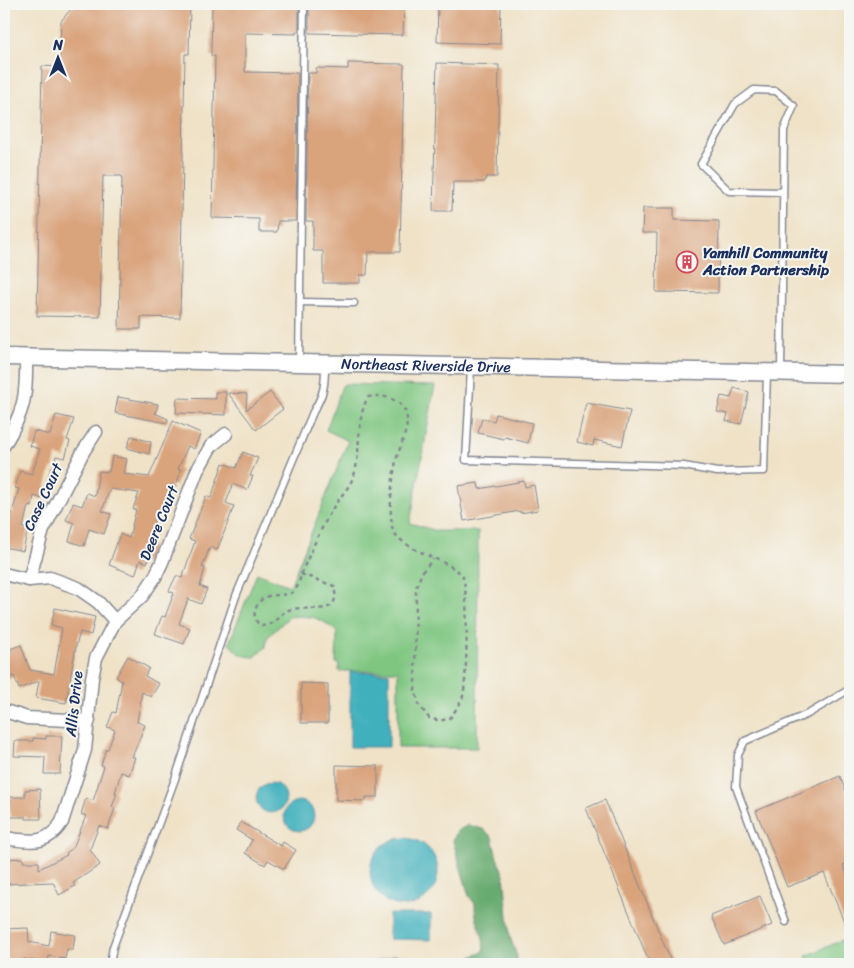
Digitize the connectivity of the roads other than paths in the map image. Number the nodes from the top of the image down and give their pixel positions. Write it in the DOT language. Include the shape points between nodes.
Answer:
graph roads {
  1 [pos="304,4"];
  2 [pos="784,192"];
  3 [pos="300,302"];
  4 [pos="354,303"];
  5 [pos="4,358"];
  6 [pos="26,358"];
  7 [pos="299,364"];
  8 [pos="325,364"];
  9 [pos="471,367"];
  10 [pos="774,373"];
  11 [pos="850,374"];
  12 [pos="96,432"];
  13 [pos="226,434"];
  14 [pos="4,445"];
  15 [pos="4,574"];
  16 [pos="29,580"];
  17 [pos="115,621"];
  18 [pos="850,689"];
  19 [pos="8,712"];
  20 [pos="89,722"];
  21 [pos="4,838"];
  22 [pos="786,922"];
  23 [pos="110,964"];
  1 -- 3 [label="lane"];
  2 -- 2 [label="lane" via="784,130 794,106 776,91 754,90 736,104 701,164 729,191"];
  2 -- 10 [label="lane"];
  3 -- 4 [label="lane"];
  3 -- 7 [label="lane"];
  5 -- 6 [label="street, Northeast Riverside Drive"];
  6 -- 7 [label="street, Northeast Riverside Drive"];
  6 -- 14 [label="street" via="24,404"];
  7 -- 8 [label="street, Northeast Riverside Drive"];
  8 -- 9 [label="street, Northeast Riverside Drive"];
  8 -- 23 [label="lane" via="325,388 236,596 175,779 113,947"];
  9 -- 10 [label="street, Northeast Riverside Drive"];
  9 -- 10 [label="lane" via="466,460 684,466 716,472 764,471"];
  10 -- 11 [label="street, Northeast Riverside Drive"];
  12 -- 16 [label="street, Case Court" via="43,530"];
  13 -- 17 [label="street, Deere Court" via="212,446 197,471 154,577 142,596"];
  15 -- 16 [label="street"];
  16 -- 17 [label="street" via="50,578 78,588 98,602"];
  17 -- 20 [label="street, Allis Drive" via="96,658"];
  18 -- 22 [label="lane" via="808,714 745,741 738,755 736,788"];
  19 -- 20 [label="street" via="27,718"];
  20 -- 21 [label="street, Allis Drive" via="85,750 57,831 34,842"];
}
